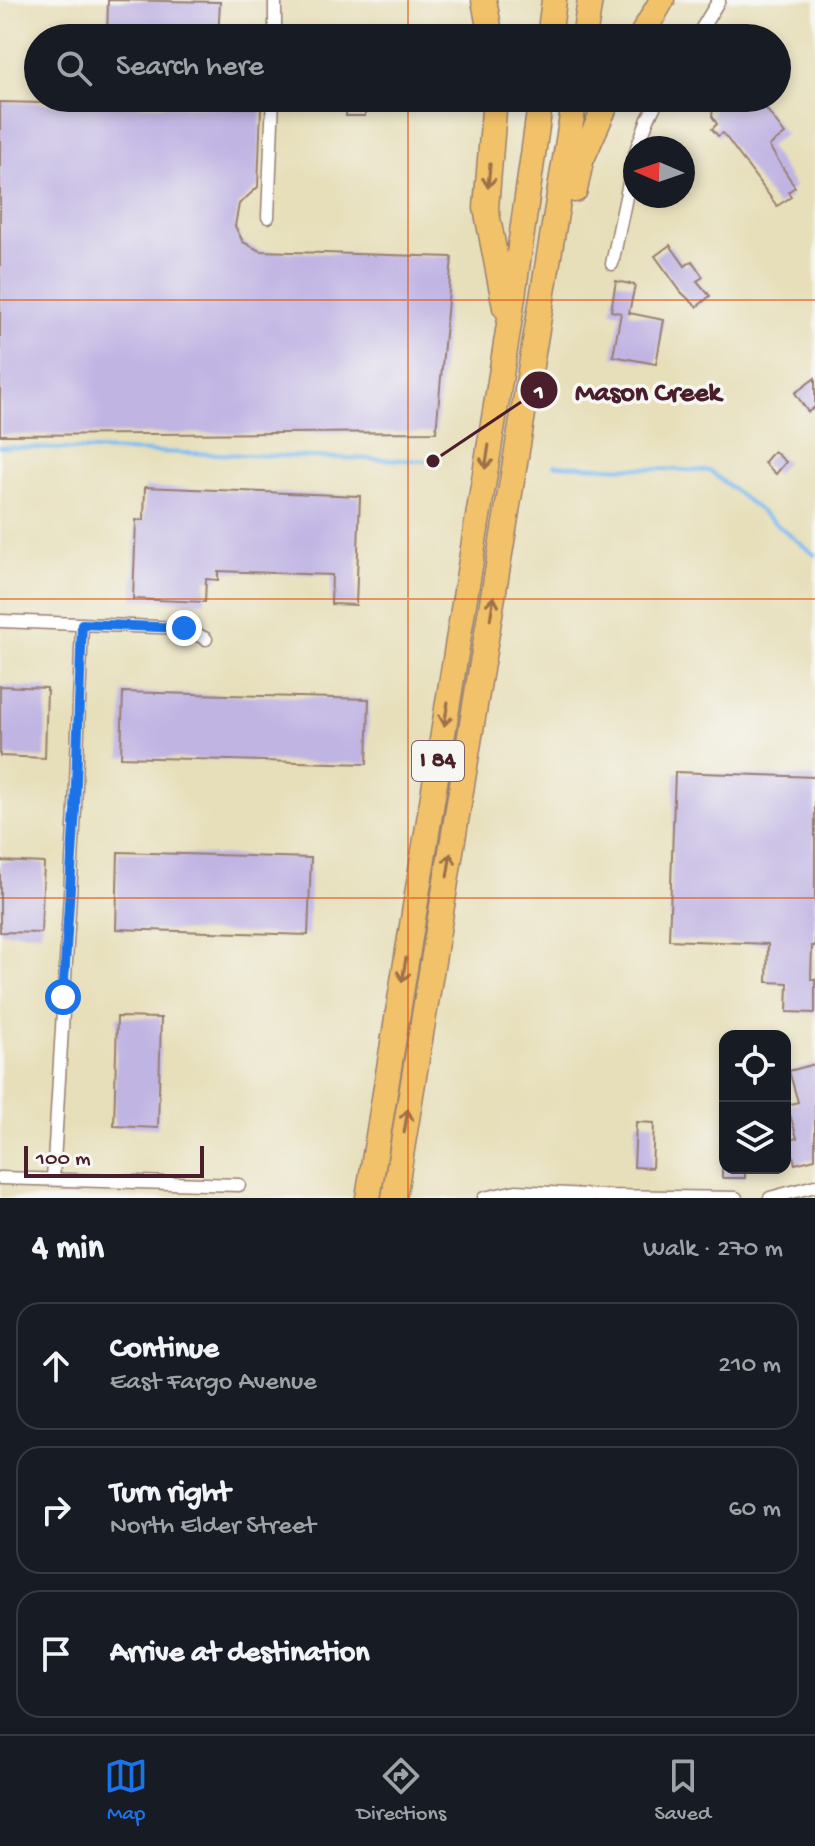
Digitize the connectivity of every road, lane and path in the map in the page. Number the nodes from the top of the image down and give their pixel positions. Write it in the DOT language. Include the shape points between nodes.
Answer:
graph roads {
  1 [pos="275,0"];
  2 [pos="484,0"];
  3 [pos="554,0"];
  4 [pos="590,0"];
  5 [pos="662,0"];
  6 [pos="719,0"];
  7 [pos="275,24"];
  8 [pos="488,24"];
  9 [pos="551,24"];
  10 [pos="586,24"];
  11 [pos="648,24"];
  12 [pos="704,24"];
  13 [pos="272,112"];
  14 [pos="494,112"];
  15 [pos="539,112"];
  16 [pos="573,112"];
  17 [pos="603,112"];
  18 [pos="652,112"];
  19 [pos="642,136"];
  20 [pos="624,208"];
  21 [pos="268,217"];
  22 [pos="612,264"];
  23 [pos="509,325"];
  24 [pos="510,501"];
  25 [pos="0,621"];
  26 [pos="82,624"];
  27 [pos="206,639"];
  28 [pos="0,1178"];
  29 [pos="53,1179"];
  30 [pos="239,1185"];
  31 [pos="815,1186"];
  32 [pos="368,1198"];
  33 [pos="394,1198"];
  34 [pos="485,1198"];
  35 [pos="736,1198"];
  36 [pos="770,1198"];
  1 -- 7 [label="street"];
  2 -- 8 [label="highway"];
  3 -- 9 [label="highway"];
  4 -- 10 [label="highway"];
  5 -- 11 [label="highway"];
  6 -- 12 [label="street"];
  13 -- 21 [label="street"];
  14 -- 23 [label="highway, one-way" via="486,208"];
  15 -- 23 [label="highway, I 84"];
  16 -- 24 [label="highway, I 84"];
  17 -- 24 [label="highway" via="581,161"];
  18 -- 19 [label="street"];
  20 -- 22 [label="street"];
  23 -- 32 [label="highway, I 84, one-way"];
  33 -- 24 [label="highway, I 84, one-way"];
  25 -- 26 [label="street"];
  26 -- 27 [label="street" via="184,628"];
  26 -- 29 [label="street"];
  28 -- 29 [label="street"];
  29 -- 30 [label="street"];
  31 -- 36 [label="street"];
  34 -- 35 [label="street" via="516,1191"];
}
